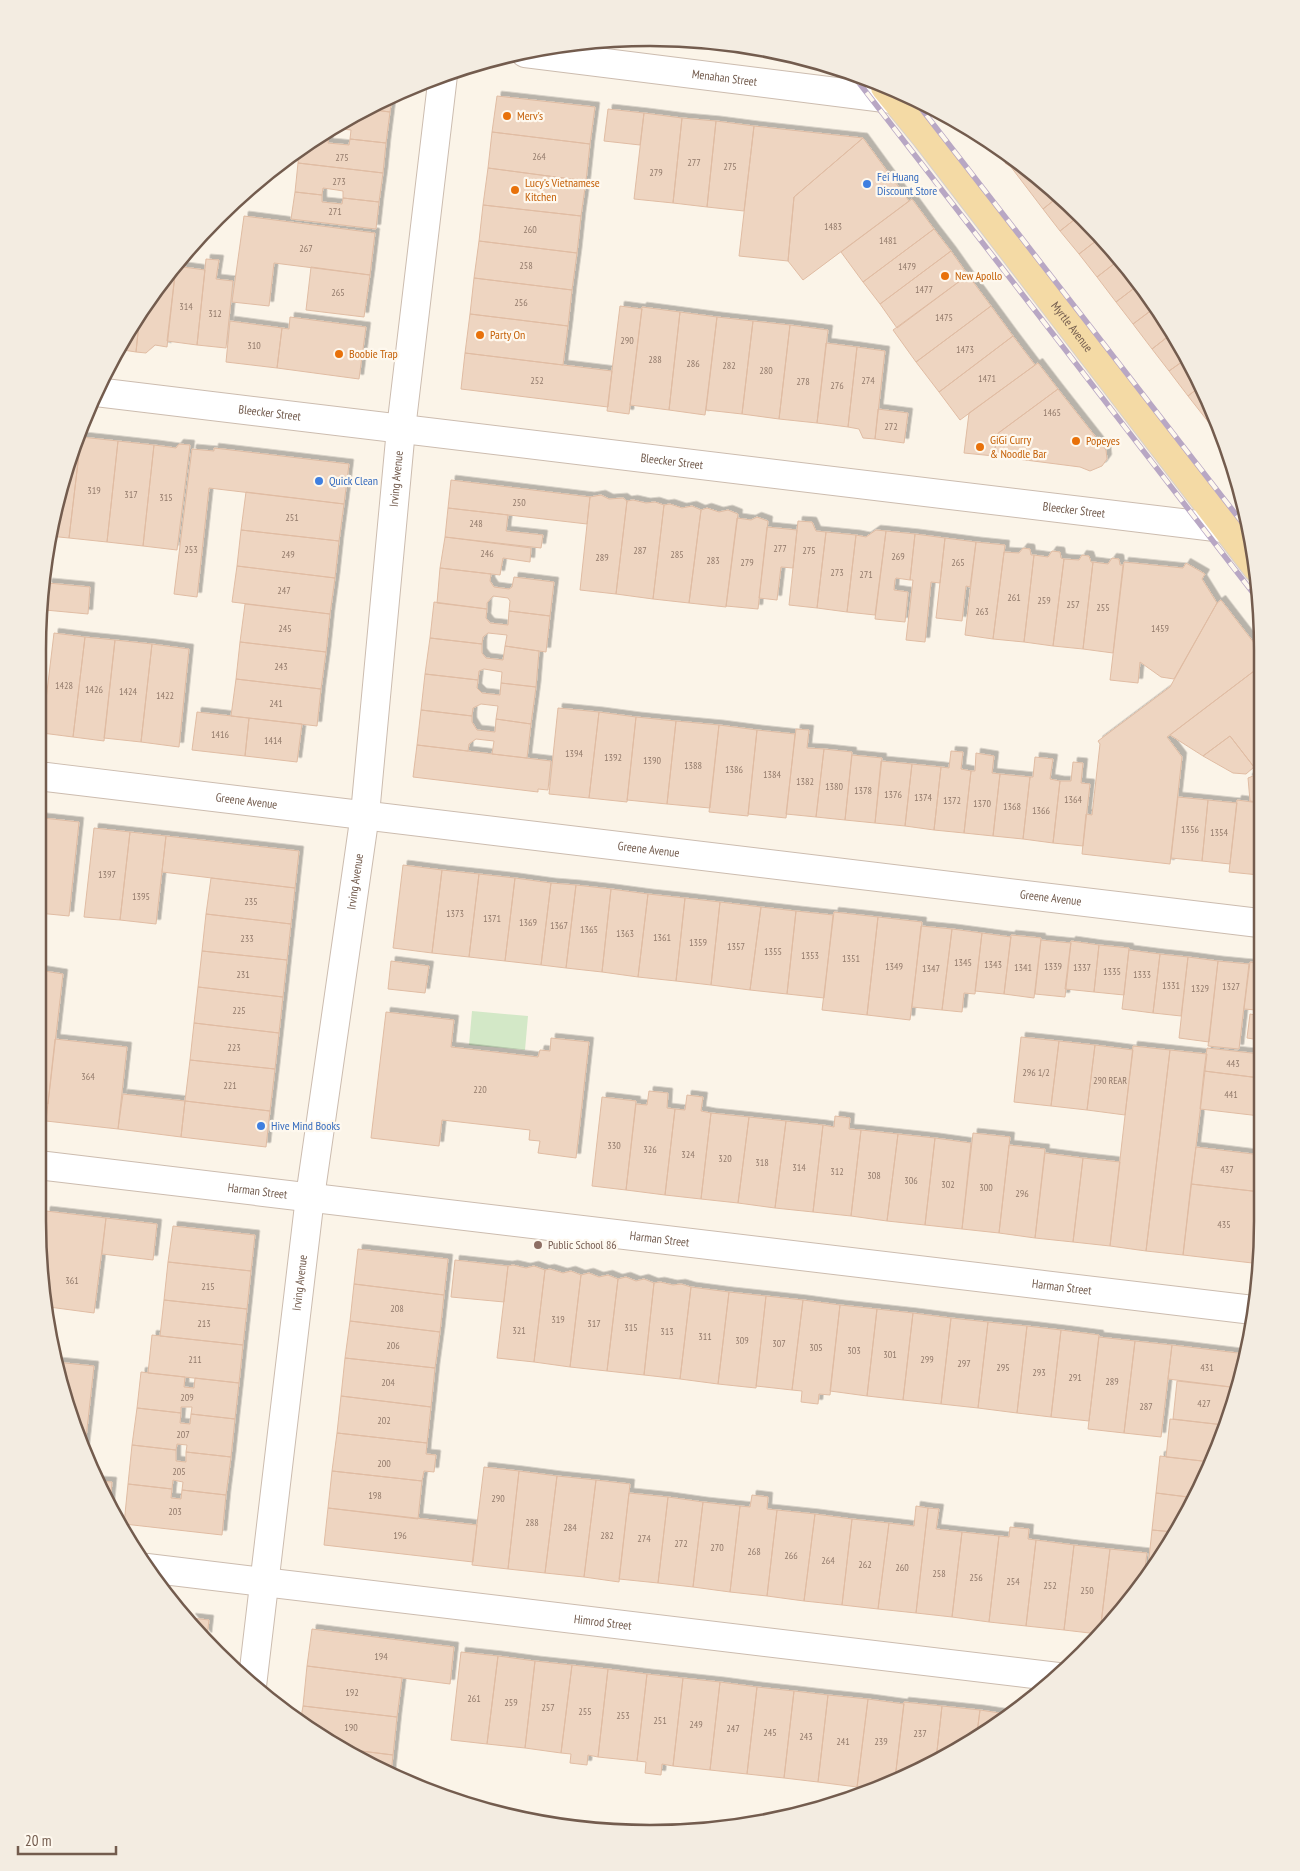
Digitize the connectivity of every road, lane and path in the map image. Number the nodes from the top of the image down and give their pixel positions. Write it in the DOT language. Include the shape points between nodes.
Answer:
graph roads {
  1 [pos="547,55"];
  2 [pos="441,84"];
  3 [pos="881,92"];
  4 [pos="893,97"];
  5 [pos="104,393"];
  6 [pos="401,428"];
  7 [pos="1237,529"];
  8 [pos="1244,542"];
  9 [pos="46,777"];
  10 [pos="365,814"];
  11 [pos="1254,922"];
  12 [pos="46,1166"];
  13 [pos="310,1197"];
  14 [pos="1247,1309"];
  15 [pos="157,1569"];
  16 [pos="264,1583"];
  17 [pos="253,1676"];
  18 [pos="1047,1676"];
  1 -- 3 [label="street, Menahan Street"];
  2 -- 6 [label="street, Irving Avenue"];
  4 -- 7 [label="main road, Myrtle Avenue"];
  5 -- 6 [label="street, Bleecker Street"];
  6 -- 7 [label="street, Bleecker Street"];
  6 -- 10 [label="street, Irving Avenue"];
  7 -- 8 [label="main road, Myrtle Avenue"];
  9 -- 10 [label="street, Greene Avenue"];
  10 -- 11 [label="street, Greene Avenue"];
  10 -- 13 [label="street, Irving Avenue"];
  12 -- 13 [label="street, Harman Street"];
  13 -- 14 [label="street, Harman Street"];
  13 -- 16 [label="street, Irving Avenue"];
  15 -- 16 [label="street, Himrod Street"];
  16 -- 17 [label="street, Irving Avenue"];
  16 -- 18 [label="street, Himrod Street"];
}
